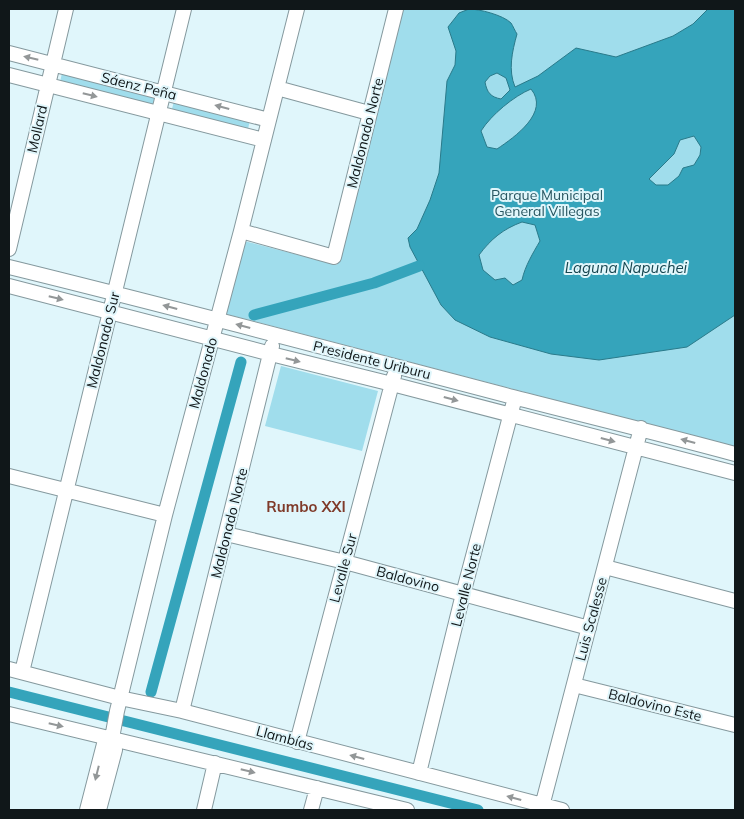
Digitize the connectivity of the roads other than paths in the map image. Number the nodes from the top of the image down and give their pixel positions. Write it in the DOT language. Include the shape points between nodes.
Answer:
graph roads {
  1 [pos="66,9"];
  2 [pos="184,9"];
  3 [pos="297,9"];
  4 [pos="396,9"];
  5 [pos="9,53"];
  6 [pos="53,64"];
  7 [pos="9,75"];
  8 [pos="48,85"];
  9 [pos="277,88"];
  10 [pos="163,92"];
  11 [pos="158,112"];
  12 [pos="369,113"];
  13 [pos="270,120"];
  14 [pos="264,140"];
  15 [pos="241,231"];
  16 [pos="9,249"];
  17 [pos="9,267"];
  18 [pos="9,286"];
  19 [pos="114,293"];
  20 [pos="110,311"];
  21 [pos="217,320"];
  22 [pos="275,335"];
  23 [pos="212,338"];
  24 [pos="271,354"];
  25 [pos="397,366"];
  26 [pos="392,384"];
  27 [pos="514,397"];
  28 [pos="511,414"];
  29 [pos="641,428"];
  30 [pos="636,448"];
  31 [pos="735,454"];
  32 [pos="735,473"];
  33 [pos="9,476"];
  34 [pos="67,490"];
  35 [pos="165,515"];
  36 [pos="226,534"];
  37 [pos="345,562"];
  38 [pos="605,567"];
  39 [pos="463,594"];
  40 [pos="735,601"];
  41 [pos="589,628"];
  42 [pos="16,670"];
  43 [pos="574,685"];
  44 [pos="119,704"];
  45 [pos="182,711"];
  46 [pos="9,714"];
  47 [pos="735,725"];
  48 [pos="113,733"];
  49 [pos="298,742"];
  50 [pos="215,763"];
  51 [pos="419,773"];
  52 [pos="317,788"];
  53 [pos="542,808"];
  54 [pos="87,810"];
  55 [pos="99,810"];
  56 [pos="204,810"];
  57 [pos="311,810"];
  58 [pos="407,810"];
  59 [pos="562,810"];
  1 -- 6 [label="street, Mollard"];
  2 -- 10 [label="street, Maldonado Sur"];
  3 -- 9 [label="street, Maldonado"];
  4 -- 12 [label="street, Maldonado Norte"];
  6 -- 5 [label="street, Sáenz Peña, one-way"];
  6 -- 8 [label="street, Mollard"];
  6 -- 10 [label="street, Sáenz Peña"];
  7 -- 8 [label="street, Sáenz Peña"];
  8 -- 11 [label="street, Sáenz Peña, one-way"];
  8 -- 16 [label="street, Mollard"];
  9 -- 12 [label="street"];
  9 -- 13 [label="street, Maldonado"];
  10 -- 11 [label="street, Maldonado Sur"];
  13 -- 10 [label="street, Sáenz Peña, one-way"];
  11 -- 14 [label="street, Sáenz Peña"];
  11 -- 19 [label="street, Maldonado Sur"];
  12 -- 15 [label="street, Maldonado Norte" via="334,256"];
  13 -- 14 [label="street, Maldonado"];
  14 -- 15 [label="street, Maldonado"];
  15 -- 21 [label="street, Maldonado"];
  17 -- 19 [label="street, Presidente Uriburu"];
  18 -- 20 [label="street, Presidente Uriburu, one-way"];
  19 -- 20 [label="street, Maldonado Sur"];
  21 -- 19 [label="street, Presidente Uriburu, one-way"];
  20 -- 23 [label="street, Presidente Uriburu"];
  20 -- 34 [label="street, Maldonado Sur"];
  22 -- 21 [label="street, Presidente Uriburu, one-way"];
  21 -- 23 [label="street, Maldonado"];
  22 -- 24 [label="street, Maldonado Norte"];
  22 -- 25 [label="street, Presidente Uriburu"];
  23 -- 24 [label="street, Presidente Uriburu"];
  23 -- 35 [label="street, Maldonado"];
  24 -- 26 [label="street, Presidente Uriburu, one-way"];
  24 -- 36 [label="street, Maldonado Norte"];
  25 -- 26 [label="street, Levalle Sur"];
  25 -- 27 [label="street, Presidente Uriburu"];
  26 -- 28 [label="street, Presidente Uriburu, one-way"];
  26 -- 37 [label="street, Levalle Sur"];
  27 -- 28 [label="street, Levalle Norte"];
  27 -- 29 [label="street, Presidente Uriburu"];
  28 -- 30 [label="street, Presidente Uriburu, one-way"];
  28 -- 39 [label="street, Levalle Norte"];
  29 -- 30 [label="street, Luis Scalesse"];
  31 -- 29 [label="street, Presidente Uriburu, one-way"];
  30 -- 32 [label="street, Presidente Uriburu"];
  30 -- 38 [label="street, Luis Scalesse"];
  33 -- 34 [label="street"];
  34 -- 35 [label="street"];
  34 -- 42 [label="street, Maldonado Sur"];
  35 -- 44 [label="street, Maldonado"];
  36 -- 37 [label="street, Baldovino"];
  36 -- 45 [label="street, Maldonado Norte"];
  37 -- 39 [label="street, Baldovino"];
  37 -- 49 [label="street, Levalle Sur"];
  38 -- 40 [label="street"];
  38 -- 41 [label="street, Luis Scalesse"];
  39 -- 41 [label="street, Baldovino"];
  39 -- 51 [label="street, Levalle Norte"];
  41 -- 43 [label="street, Luis Scalesse"];
  42 -- 44 [label="street, Llambías"];
  43 -- 47 [label="street, Baldovino Este"];
  43 -- 53 [label="street, Luis Scalesse"];
  44 -- 45 [label="street, Llambías"];
  44 -- 48 [label="street, Maldonado"];
  45 -- 49 [label="street, Llambías"];
  46 -- 48 [label="street, one-way"];
  48 -- 50 [label="street"];
  48 -- 54 [label="street, Maldonado, one-way" via="104,744"];
  48 -- 55 [label="street, Maldonado" via="115,750"];
  51 -- 49 [label="street, Llambías, one-way"];
  50 -- 52 [label="street, one-way"];
  50 -- 56 [label="street"];
  53 -- 51 [label="street, Llambías, one-way"];
  52 -- 57 [label="street"];
  52 -- 58 [label="street"];
  53 -- 59 [label="street, Llambías"];
}
